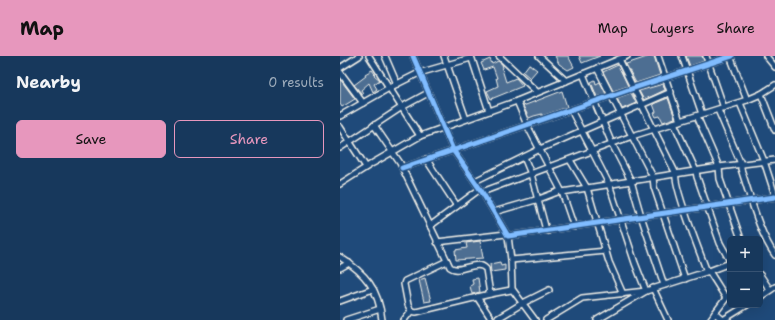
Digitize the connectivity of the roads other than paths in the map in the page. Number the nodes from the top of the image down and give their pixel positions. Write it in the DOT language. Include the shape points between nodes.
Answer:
graph roads {
  1 [pos="359,56"];
  2 [pos="370,56"];
  3 [pos="385,56"];
  4 [pos="413,56"];
  5 [pos="444,56"];
  6 [pos="499,56"];
  7 [pos="549,56"];
  8 [pos="609,56"];
  9 [pos="627,56"];
  10 [pos="658,56"];
  11 [pos="682,56"];
  12 [pos="706,56"];
  13 [pos="731,56"];
  14 [pos="766,56"];
  15 [pos="471,57"];
  16 [pos="541,57"];
  17 [pos="619,59"];
  18 [pos="612,62"];
  19 [pos="709,64"];
  20 [pos="447,65"];
  21 [pos="340,68"];
  22 [pos="597,68"];
  23 [pos="775,68"];
  24 [pos="340,72"];
  25 [pos="687,72"];
  26 [pos="419,73"];
  27 [pos="583,74"];
  28 [pos="666,77"];
  29 [pos="566,81"];
  30 [pos="397,84"];
  31 [pos="775,85"];
  32 [pos="389,88"];
  33 [pos="634,88"];
  34 [pos="538,92"];
  35 [pos="670,92"];
  36 [pos="428,93"];
  37 [pos="761,94"];
  38 [pos="611,96"];
  39 [pos="747,100"];
  40 [pos="517,101"];
  41 [pos="594,101"];
  42 [pos="363,103"];
  43 [pos="740,103"];
  44 [pos="642,105"];
  45 [pos="402,107"];
  46 [pos="721,109"];
  47 [pos="571,110"];
  48 [pos="489,111"];
  49 [pos="621,114"];
  50 [pos="700,115"];
  51 [pos="340,116"];
  52 [pos="466,119"];
  53 [pos="680,121"];
  54 [pos="603,122"];
  55 [pos="674,123"];
  56 [pos="374,125"];
  57 [pos="527,125"];
  58 [pos="340,127"];
  59 [pos="443,128"];
  60 [pos="654,130"];
  61 [pos="775,130"];
  62 [pos="581,132"];
  63 [pos="420,136"];
  64 [pos="632,136"];
  65 [pos="349,142"];
  66 [pos="612,144"];
  67 [pos="340,148"];
  68 [pos="540,149"];
  69 [pos="453,150"];
  70 [pos="393,152"];
  71 [pos="592,152"];
  72 [pos="524,158"];
  73 [pos="426,159"];
  74 [pos="570,160"];
  75 [pos="775,160"];
  76 [pos="764,161"];
  77 [pos="741,164"];
  78 [pos="366,167"];
  79 [pos="719,167"];
  80 [pos="402,168"];
  81 [pos="549,168"];
  82 [pos="696,170"];
  83 [pos="531,174"];
  84 [pos="676,174"];
  85 [pos="653,177"];
  86 [pos="341,181"];
  87 [pos="474,181"];
  88 [pos="631,181"];
  89 [pos="609,184"];
  90 [pos="587,188"];
  91 [pos="481,191"];
  92 [pos="562,192"];
  93 [pos="775,196"];
  94 [pos="539,200"];
  95 [pos="752,200"];
  96 [pos="730,204"];
  97 [pos="457,206"];
  98 [pos="707,207"];
  99 [pos="685,210"];
  100 [pos="494,212"];
  101 [pos="663,213"];
  102 [pos="641,216"];
  103 [pos="620,219"];
  104 [pos="598,222"];
  105 [pos="430,226"];
  106 [pos="574,227"];
  107 [pos="548,231"];
  108 [pos="507,235"];
  109 [pos="740,236"];
  110 [pos="438,242"];
  111 [pos="606,251"];
  112 [pos="775,255"];
  113 [pos="727,256"];
  114 [pos="340,257"];
  115 [pos="511,260"];
  116 [pos="447,261"];
  117 [pos="349,263"];
  118 [pos="727,263"];
  119 [pos="340,268"];
  120 [pos="709,272"];
  121 [pos="685,278"];
  122 [pos="763,280"];
  123 [pos="664,285"];
  124 [pos="775,287"];
  125 [pos="653,288"];
  126 [pos="373,289"];
  127 [pos="512,289"];
  128 [pos="549,290"];
  129 [pos="770,290"];
  130 [pos="646,291"];
  131 [pos="490,294"];
  132 [pos="623,294"];
  133 [pos="727,295"];
  134 [pos="763,295"];
  135 [pos="477,297"];
  136 [pos="727,297"];
  137 [pos="340,301"];
  138 [pos="522,303"];
  139 [pos="742,308"];
  140 [pos="380,309"];
  141 [pos="411,311"];
  142 [pos="715,313"];
  143 [pos="346,320"];
  144 [pos="382,320"];
  145 [pos="404,320"];
  146 [pos="492,320"];
  147 [pos="495,320"];
  148 [pos="535,320"];
  149 [pos="546,320"];
  150 [pos="597,320"];
  151 [pos="667,320"];
  152 [pos="710,320"];
  1 -- 21 [label="street"];
  2 -- 32 [label="street"];
  3 -- 30 [label="street"];
  4 -- 26 [label="street"];
  5 -- 20 [label="street"];
  6 -- 34 [label="street"];
  7 -- 16 [label="street"];
  8 -- 18 [label="street"];
  9 -- 17 [label="street"];
  10 -- 28 [label="street"];
  11 -- 25 [label="street"];
  12 -- 19 [label="street"];
  13 -- 19 [label="street"];
  13 -- 39 [label="street"];
  14 -- 23 [label="street"];
  15 -- 20 [label="street"];
  15 -- 48 [label="street"];
  16 -- 29 [label="street"];
  17 -- 18 [label="street"];
  17 -- 33 [label="street"];
  18 -- 22 [label="street"];
  19 -- 25 [label="street"];
  19 -- 46 [label="street"];
  20 -- 26 [label="street"];
  20 -- 52 [label="street"];
  22 -- 27 [label="street"];
  22 -- 38 [label="street"];
  24 -- 42 [label="street"];
  25 -- 28 [label="street"];
  25 -- 50 [label="street"];
  26 -- 30 [label="street"];
  26 -- 36 [label="street"];
  27 -- 29 [label="street"];
  27 -- 41 [label="street"];
  28 -- 33 [label="street"];
  28 -- 35 [label="street"];
  29 -- 34 [label="street"];
  30 -- 32 [label="street"];
  31 -- 37 [label="street"];
  32 -- 42 [label="street"];
  32 -- 45 [label="street"];
  33 -- 38 [label="street"];
  33 -- 44 [label="street"];
  34 -- 40 [label="street"];
  35 -- 44 [label="street"];
  35 -- 53 [label="street"];
  36 -- 45 [label="street"];
  36 -- 59 [label="street"];
  37 -- 39 [label="street"];
  37 -- 61 [label="street"];
  38 -- 41 [label="street"];
  38 -- 49 [label="street"];
  39 -- 43 [label="street"];
  40 -- 48 [label="street"];
  40 -- 57 [label="street"];
  41 -- 47 [label="street"];
  41 -- 54 [label="street"];
  42 -- 51 [label="street"];
  43 -- 46 [label="street"];
  43 -- 76 [label="street"];
  44 -- 49 [label="street"];
  44 -- 60 [label="street"];
  45 -- 56 [label="street"];
  45 -- 63 [label="street"];
  46 -- 50 [label="street"];
  46 -- 77 [label="street"];
  47 -- 57 [label="street"];
  47 -- 62 [label="street"];
  48 -- 52 [label="street"];
  49 -- 54 [label="street"];
  49 -- 64 [label="street"];
  50 -- 53 [label="street"];
  50 -- 79 [label="street"];
  52 -- 59 [label="street"];
  53 -- 55 [label="street"];
  54 -- 62 [label="street"];
  54 -- 66 [label="street"];
  55 -- 60 [label="street"];
  55 -- 82 [label="street"];
  56 -- 65 [label="street"];
  56 -- 70 [label="street"];
  57 -- 68 [label="street"];
  57 -- 69 [label="street"];
  58 -- 65 [label="street"];
  59 -- 63 [label="street"];
  59 -- 69 [label="street"];
  60 -- 64 [label="street"];
  60 -- 84 [label="street"];
  62 -- 68 [label="street"];
  62 -- 71 [label="street"];
  63 -- 70 [label="street"];
  64 -- 66 [label="street"];
  64 -- 85 [label="street"];
  65 -- 67 [label="street"];
  65 -- 78 [label="street"];
  66 -- 71 [label="street"];
  66 -- 88 [label="street"];
  68 -- 72 [label="street"];
  68 -- 81 [label="street"];
  69 -- 73 [label="street"];
  69 -- 87 [label="street"];
  70 -- 78 [label="street"];
  70 -- 80 [label="street"];
  71 -- 74 [label="street"];
  71 -- 89 [label="street"];
  72 -- 83 [label="street"];
  72 -- 87 [label="street"];
  73 -- 80 [label="street"];
  73 -- 97 [label="street"];
  74 -- 81 [label="street"];
  74 -- 90 [label="street"];
  75 -- 76 [label="street"];
  76 -- 77 [label="street"];
  76 -- 93 [label="street"];
  77 -- 79 [label="street"];
  77 -- 95 [label="street"];
  78 -- 86 [label="street"];
  79 -- 82 [label="street"];
  79 -- 96 [label="street" via="720,178"];
  80 -- 105 [label="street"];
  81 -- 83 [label="street"];
  81 -- 92 [label="street"];
  82 -- 84 [label="street"];
  82 -- 98 [label="street"];
  83 -- 91 [label="street"];
  83 -- 94 [label="street"];
  84 -- 85 [label="street"];
  84 -- 99 [label="street" via="675,180"];
  85 -- 88 [label="street"];
  85 -- 101 [label="street"];
  87 -- 91 [label="street"];
  88 -- 89 [label="street"];
  88 -- 102 [label="street"];
  89 -- 90 [label="street"];
  89 -- 103 [label="street"];
  90 -- 92 [label="street"];
  90 -- 104 [label="street"];
  91 -- 97 [label="street"];
  91 -- 100 [label="street"];
  92 -- 94 [label="street"];
  92 -- 106 [label="street"];
  93 -- 95 [label="street"];
  94 -- 100 [label="street"];
  94 -- 107 [label="street"];
  95 -- 96 [label="street"];
  95 -- 112 [label="street" via="764,234"];
  96 -- 98 [label="street"];
  96 -- 109 [label="street"];
  97 -- 105 [label="street"];
  98 -- 99 [label="street"];
  98 -- 113 [label="street"];
  99 -- 101 [label="street"];
  99 -- 120 [label="street" via="698,251"];
  100 -- 108 [label="street"];
  101 -- 102 [label="street"];
  101 -- 121 [label="street"];
  102 -- 103 [label="street"];
  102 -- 123 [label="street"];
  103 -- 104 [label="street"];
  103 -- 130 [label="street"];
  104 -- 106 [label="street"];
  104 -- 111 [label="street"];
  105 -- 110 [label="street"];
  106 -- 107 [label="street"];
  107 -- 108 [label="street"];
  108 -- 110 [label="street"];
  108 -- 115 [label="street"];
  110 -- 116 [label="street"];
  111 -- 115 [label="street"];
  111 -- 132 [label="street"];
  114 -- 117 [label="street"];
  115 -- 127 [label="street"];
  116 -- 131 [label="street" via="452,269 478,265 484,267"];
  116 -- 141 [label="street" via="405,282"];
  117 -- 119 [label="street"];
  117 -- 126 [label="street" via="364,275"];
  118 -- 120 [label="street"];
  120 -- 121 [label="street"];
  120 -- 133 [label="street"];
  121 -- 123 [label="street"];
  122 -- 129 [label="street"];
  123 -- 125 [label="street"];
  124 -- 129 [label="street"];
  125 -- 130 [label="street"];
  125 -- 151 [label="street"];
  126 -- 137 [label="street"];
  126 -- 140 [label="street"];
  127 -- 131 [label="street"];
  127 -- 138 [label="street"];
  128 -- 138 [label="street"];
  129 -- 134 [label="street"];
  130 -- 132 [label="street"];
  130 -- 150 [label="street"];
  131 -- 135 [label="street"];
  132 -- 149 [label="street" via="582,298"];
  135 -- 141 [label="street" via="423,311"];
  135 -- 146 [label="street"];
  136 -- 142 [label="street"];
  138 -- 147 [label="street"];
  138 -- 148 [label="street"];
  139 -- 142 [label="street" via="724,320"];
  140 -- 143 [label="street"];
  140 -- 144 [label="street"];
  141 -- 145 [label="street"];
  142 -- 152 [label="street"];
}
